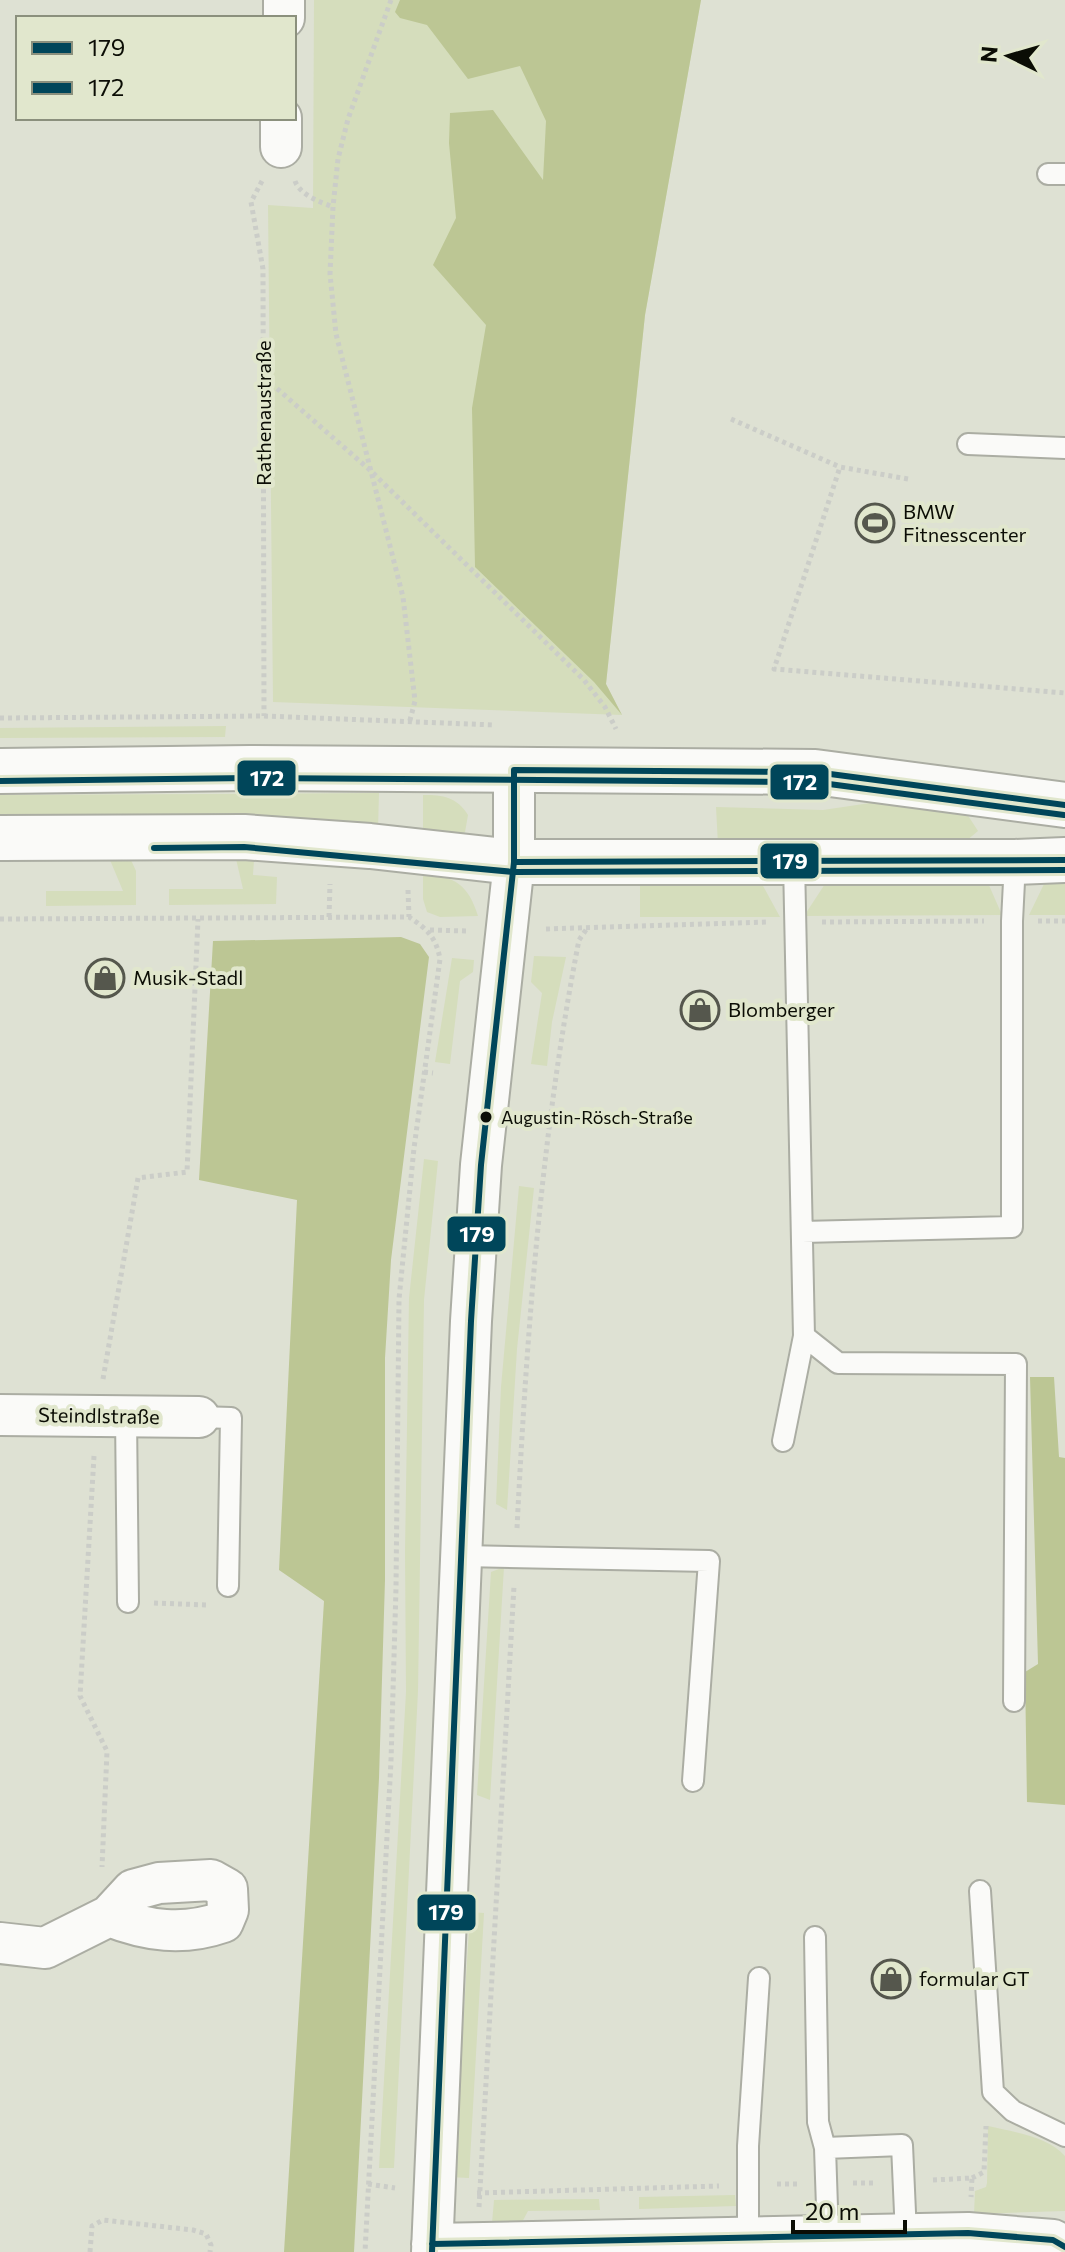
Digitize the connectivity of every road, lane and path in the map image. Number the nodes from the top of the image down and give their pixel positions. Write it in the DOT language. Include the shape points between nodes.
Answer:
graph roads {
  1 [pos="391,0"];
  2 [pos="281,132"];
  3 [pos="264,377"];
  4 [pos="731,419"];
  5 [pos="968,444"];
  6 [pos="1065,448"];
  7 [pos="840,467"];
  8 [pos="371,471"];
  9 [pos="908,479"];
  10 [pos="1065,693"];
  11 [pos="264,716"];
  12 [pos="0,718"];
  13 [pos="616,729"];
  14 [pos="514,770"];
  15 [pos="0,771"];
  16 [pos="1065,805"];
  17 [pos="0,838"];
  18 [pos="1065,860"];
  19 [pos="514,862"];
  20 [pos="794,862"];
  21 [pos="1015,862"];
  22 [pos="330,875"];
  23 [pos="329,917"];
  24 [pos="0,919"];
  25 [pos="198,919"];
  26 [pos="1012,921"];
  27 [pos="1065,921"];
  28 [pos="796,922"];
  29 [pos="429,930"];
  30 [pos="507,930"];
  31 [pos="424,1072"];
  32 [pos="546,1072"];
  33 [pos="433,1073"];
  34 [pos="556,1073"];
  35 [pos="414,1148"];
  36 [pos="425,1150"];
  37 [pos="534,1182"];
  38 [pos="543,1184"];
  39 [pos="802,1232"];
  40 [pos="804,1336"];
  41 [pos="0,1415"];
  42 [pos="112,1415"];
  43 [pos="199,1417"];
  44 [pos="783,1441"];
  45 [pos="463,1556"];
  46 [pos="228,1586"];
  47 [pos="85,1597"];
  48 [pos="128,1602"];
  49 [pos="215,1606"];
  50 [pos="1014,1701"];
  51 [pos="693,1781"];
  52 [pos="980,1891"];
  53 [pos="109,1916"];
  54 [pos="815,1937"];
  55 [pos="0,1943"];
  56 [pos="759,1978"];
  57 [pos="993,2092"];
  58 [pos="1065,2136"];
  59 [pos="825,2148"];
  60 [pos="972,2178"];
  61 [pos="906,2235"];
  62 [pos="828,2237"];
  63 [pos="748,2239"];
  64 [pos="1065,2247"];
  65 [pos="432,2248"];
  66 [pos="90,2252"];
  67 [pos="210,2252"];
  68 [pos="365,2252"];
  1 -- 8 [label="path" via="338,159 330,274 336,334"];
  2 -- 3 [label="path, Rathenaustraße" via="251,202 263,269"];
  3 -- 8 [label="path"];
  3 -- 11 [label="path, Rathenaustraße"];
  4 -- 7 [label="path"];
  5 -- 6 [label="lane"];
  7 -- 9 [label="path"];
  7 -- 10 [label="path" via="774,669"];
  8 -- 11 [label="path" via="403,597 415,701 409,721"];
  8 -- 13 [label="path" via="584,680"];
  11 -- 12 [label="path"];
  14 -- 15 [label="main road"];
  14 -- 16 [label="main road" via="815,772"];
  14 -- 19 [label="street"];
  17 -- 19 [label="main road" via="244,837"];
  18 -- 21 [label="main road"];
  19 -- 20 [label="main road"];
  19 -- 30 [label="street"];
  20 -- 21 [label="main road"];
  20 -- 28 [label="lane"];
  21 -- 26 [label="lane"];
  22 -- 23 [label="path"];
  23 -- 25 [label="path"];
  23 -- 29 [label="path" via="409,917"];
  24 -- 25 [label="path"];
  25 -- 42 [label="path" via="187,1172 138,1178"];
  26 -- 27 [label="path"];
  26 -- 28 [label="path"];
  26 -- 39 [label="lane" via="1012,1227"];
  28 -- 30 [label="path"];
  28 -- 39 [label="lane"];
  29 -- 30 [label="path"];
  29 -- 31 [label="path" via="440,959"];
  30 -- 45 [label="street" via="481,1165"];
  31 -- 33 [label="path"];
  31 -- 35 [label="path"];
  32 -- 34 [label="path"];
  35 -- 36 [label="path"];
  35 -- 68 [label="path" via="399,1299 391,1761"];
  37 -- 38 [label="path"];
  39 -- 40 [label="lane"];
  40 -- 44 [label="lane"];
  40 -- 50 [label="lane" via="838,1363 1016,1364"];
  41 -- 42 [label="street, Steindlstraße"];
  42 -- 43 [label="street, Steindlstraße"];
  42 -- 47 [label="path"];
  42 -- 48 [label="lane"];
  43 -- 46 [label="lane" via="231,1418"];
  45 -- 51 [label="lane" via="709,1561"];
  45 -- 65 [label="street"];
  47 -- 48 [label="path"];
  47 -- 53 [label="path" via="80,1696 107,1751 100,1894 109,1900"];
  48 -- 49 [label="path"];
  52 -- 57 [label="lane"];
  53 -- 55 [label="street" via="45,1948"];
  54 -- 59 [label="lane" via="818,2122"];
  56 -- 63 [label="lane"];
  57 -- 58 [label="lane" via="1013,2111"];
  57 -- 60 [label="path" via="984,2172"];
  59 -- 61 [label="lane" via="902,2145"];
  59 -- 62 [label="lane"];
  61 -- 62 [label="street"];
  61 -- 64 [label="street" via="996,2235 1053,2240"];
  62 -- 63 [label="street"];
  63 -- 65 [label="street"];
  66 -- 67 [label="path" via="92,2226 103,2220 193,2230 206,2234"];
}
